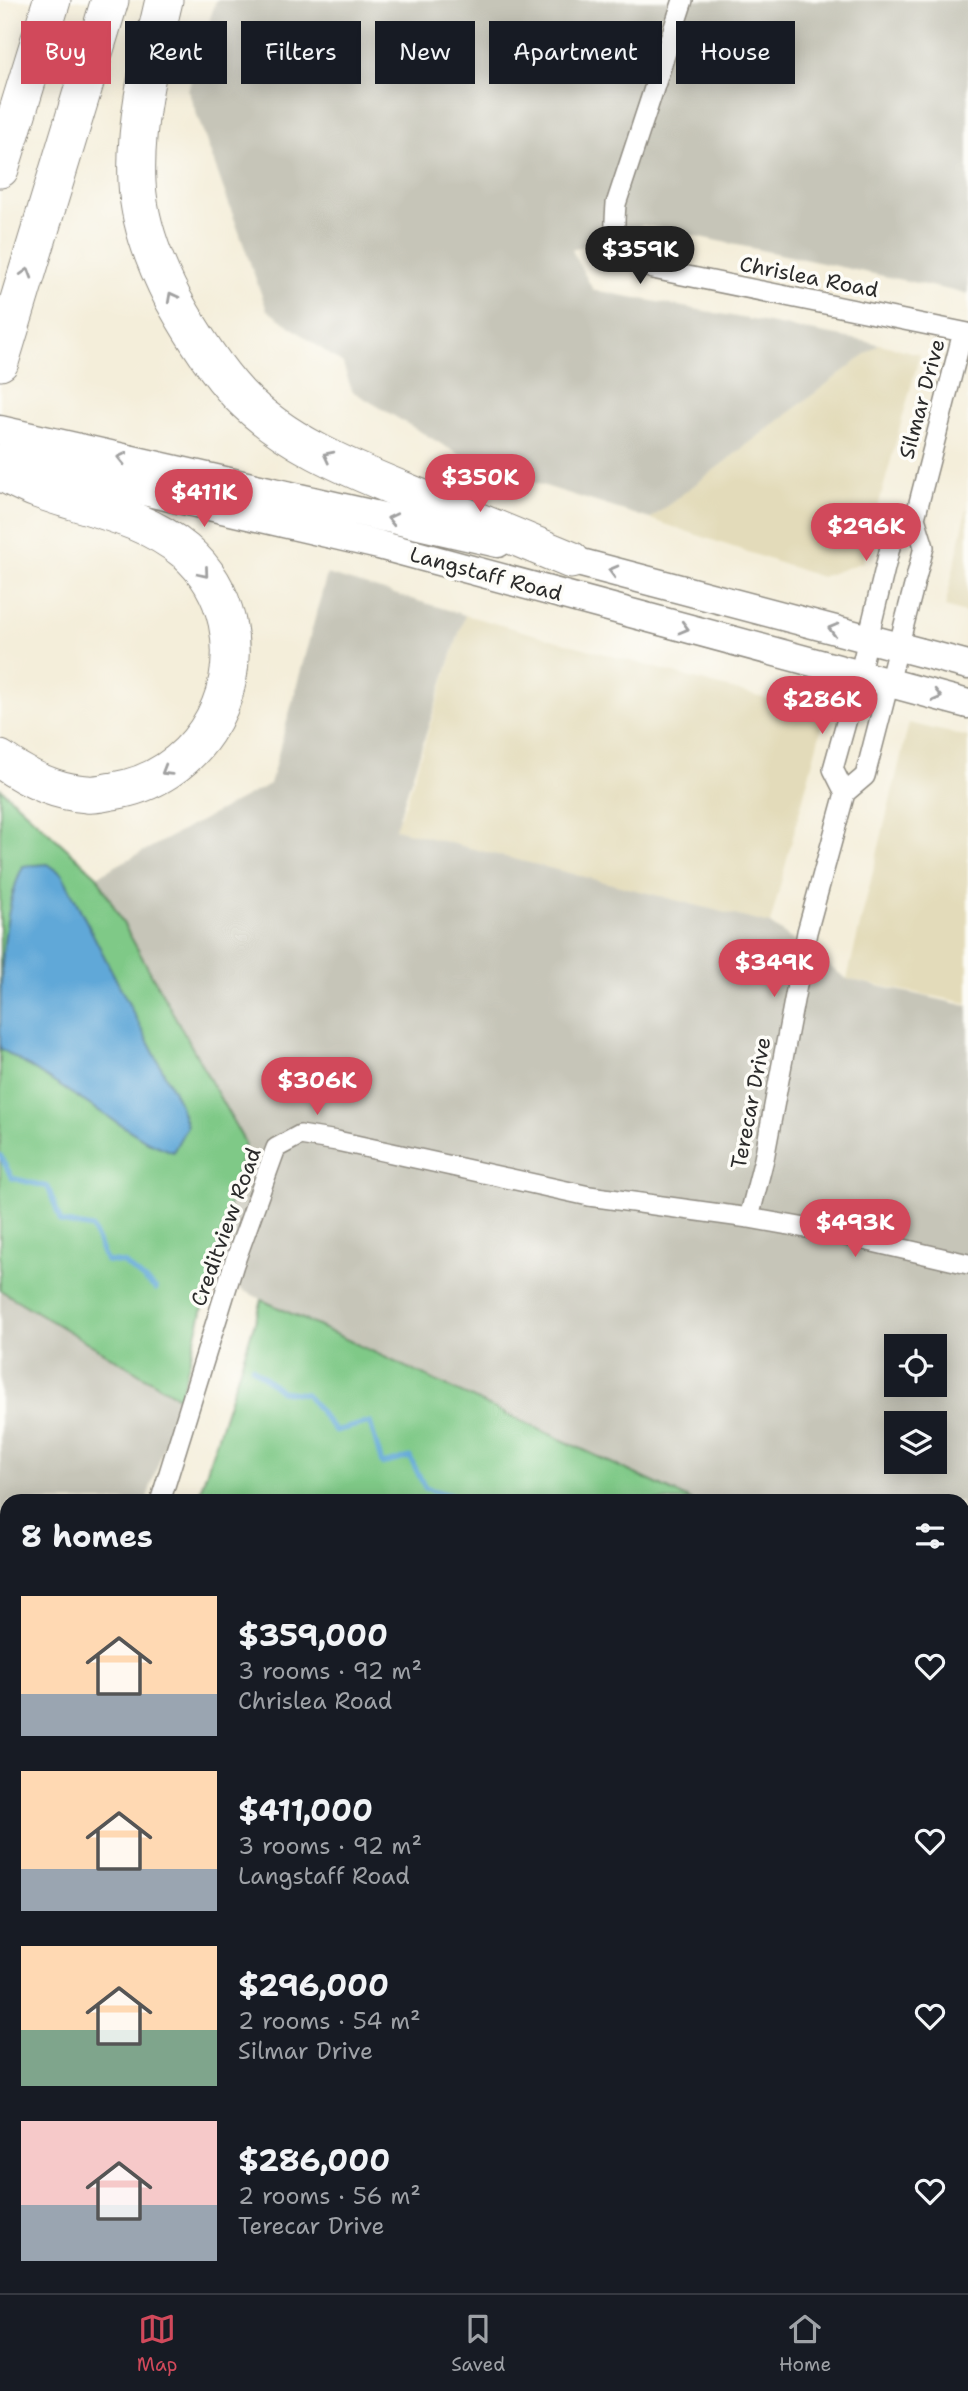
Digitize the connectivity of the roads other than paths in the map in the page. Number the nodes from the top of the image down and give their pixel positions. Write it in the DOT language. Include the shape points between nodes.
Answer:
graph roads {
  1 [pos="52,0"];
  2 [pos="110,0"];
  3 [pos="164,0"];
  4 [pos="683,0"];
  5 [pos="0,169"];
  6 [pos="966,332"];
  7 [pos="0,362"];
  8 [pos="0,430"];
  9 [pos="0,458"];
  10 [pos="41,465"];
  11 [pos="0,472"];
  12 [pos="915,518"];
  13 [pos="571,560"];
  14 [pos="868,638"];
  15 [pos="899,646"];
  16 [pos="968,665"];
  17 [pos="859,676"];
  18 [pos="889,684"];
  19 [pos="968,704"];
  20 [pos="0,759"];
  21 [pos="845,793"];
  22 [pos="749,1218"];
  23 [pos="968,1264"];
  24 [pos="162,1494"];
  1 -- 5 [label="highway"];
  7 -- 2 [label="highway, one-way"];
  13 -- 3 [label="highway, one-way" via="371,477 282,431 240,396 194,337 164,282 144,230 137,184 138,127"];
  4 -- 6 [label="street, Chrislea Road" via="616,204 617,247 631,261 653,269"];
  6 -- 12 [label="street, Silmar Drive"];
  8 -- 10 [label="main road, Langstaff Road"];
  9 -- 10 [label="main road, Langstaff Road"];
  10 -- 11 [label="highway"];
  13 -- 10 [label="main road, Langstaff Road, one-way"];
  10 -- 17 [label="main road, Langstaff Road, one-way" via="379,545"];
  10 -- 20 [label="highway, one-way" via="186,552 217,589 231,640 230,672 221,707 200,741 170,770 131,788 89,794 51,788"];
  12 -- 14 [label="street, Silmar Drive" via="892,539"];
  12 -- 15 [label="street, Silmar Drive" via="924,547"];
  14 -- 13 [label="main road, Langstaff Road, one-way"];
  14 -- 15 [label="main road, Langstaff Road"];
  14 -- 17 [label="street"];
  15 -- 16 [label="main road, Langstaff Road"];
  15 -- 18 [label="street, Silmar Drive"];
  17 -- 18 [label="main road, Langstaff Road"];
  17 -- 21 [label="street" via="833,769"];
  18 -- 19 [label="main road, Langstaff Road, one-way"];
  18 -- 21 [label="street, Terecar Drive" via="865,776"];
  21 -- 22 [label="street, Terecar Drive" via="807,932"];
  22 -- 23 [label="street, Creditview Road"];
  22 -- 24 [label="street, Creditview Road" via="589,1196 300,1135 276,1148 234,1264"];
}
